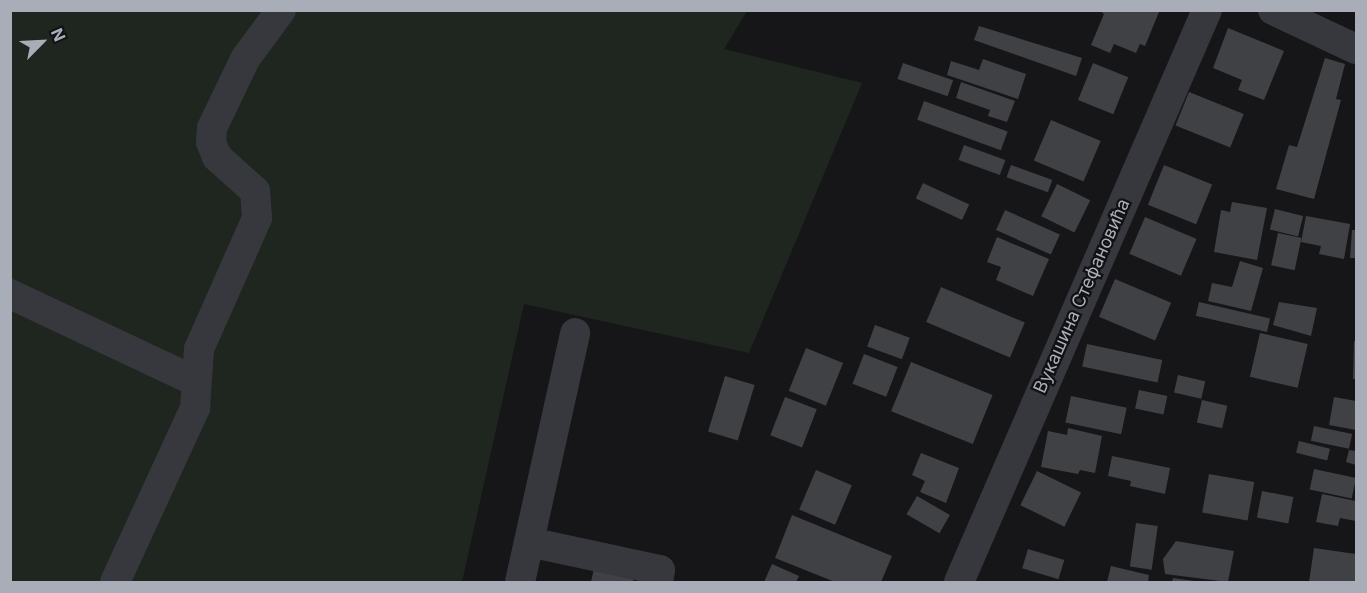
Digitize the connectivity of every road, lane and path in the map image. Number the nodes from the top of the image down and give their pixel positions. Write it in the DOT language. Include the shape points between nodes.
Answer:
graph roads {
  1 [pos="281,10"];
  2 [pos="1207,10"];
  3 [pos="1273,10"];
  4 [pos="1356,49"];
  5 [pos="11,297"];
  6 [pos="575,333"];
  7 [pos="195,381"];
  8 [pos="529,542"];
  9 [pos="115,582"];
  10 [pos="520,582"];
  11 [pos="658,582"];
  12 [pos="959,582"];
  1 -- 7 [label="street" via="245,59 212,128 211,142 217,157 255,191 259,205 257,218 199,349"];
  2 -- 12 [label="street, Вукашина Стефановића"];
  3 -- 4 [label="street"];
  5 -- 7 [label="street"];
  6 -- 8 [label="street"];
  7 -- 9 [label="street" via="195,408"];
  8 -- 10 [label="street"];
  8 -- 11 [label="street" via="660,570"];
}
